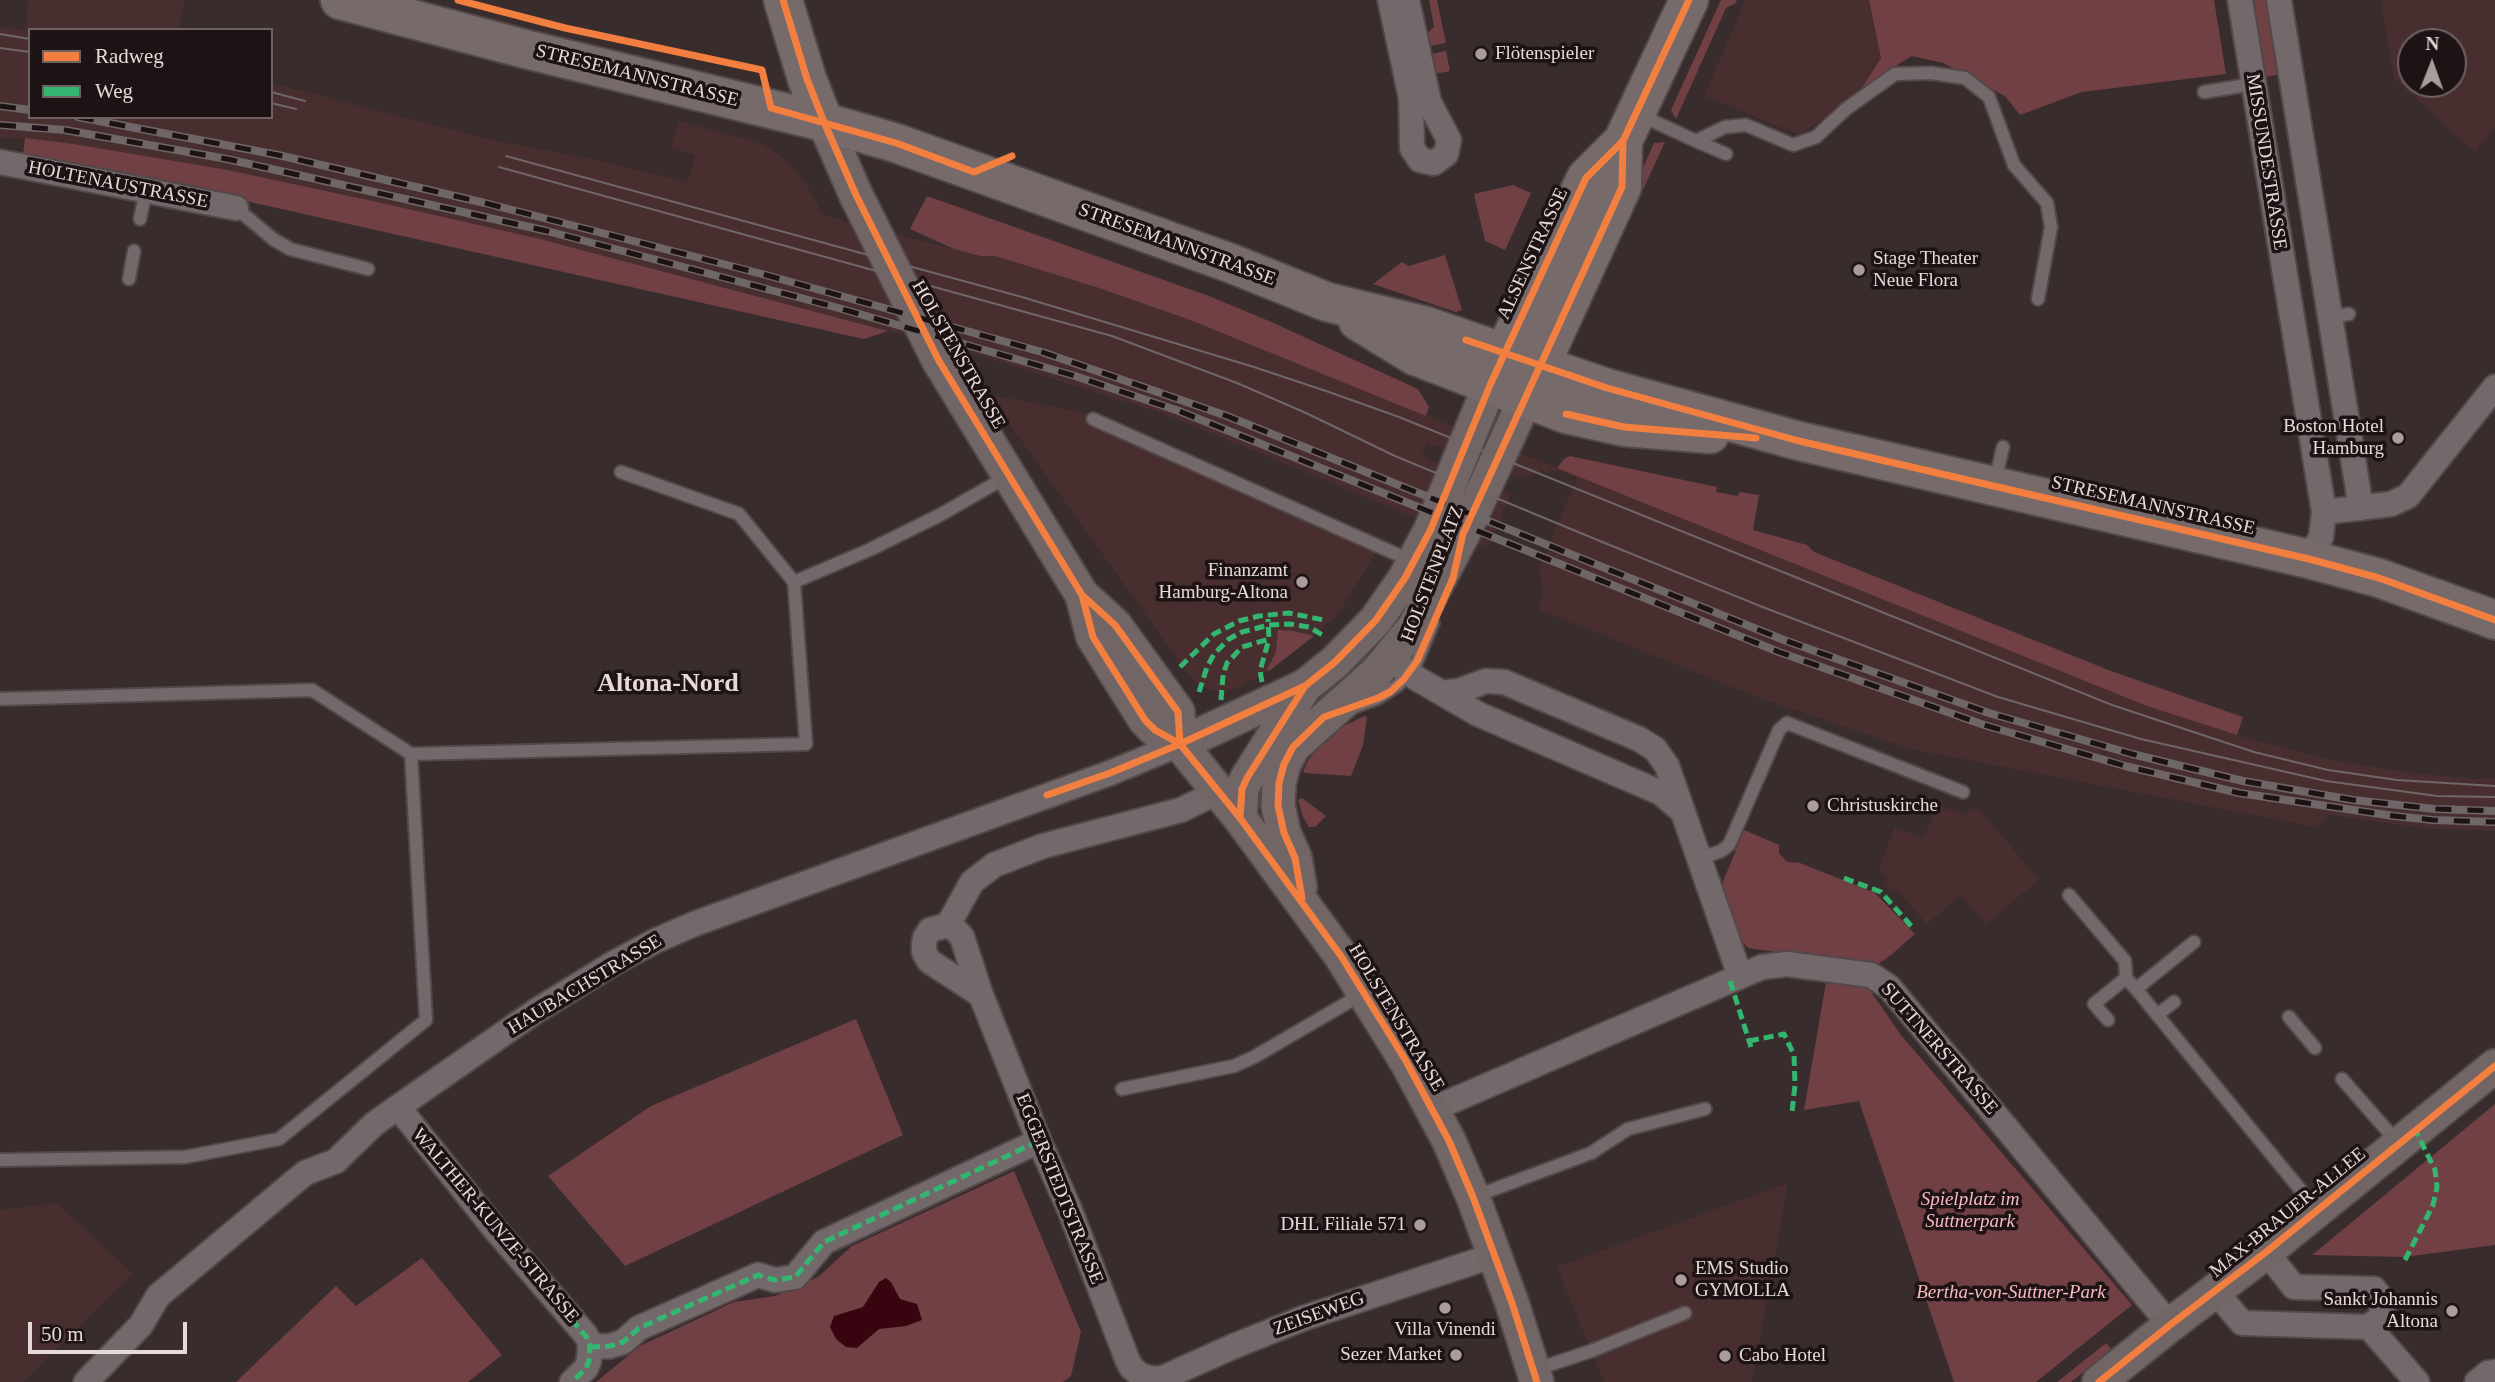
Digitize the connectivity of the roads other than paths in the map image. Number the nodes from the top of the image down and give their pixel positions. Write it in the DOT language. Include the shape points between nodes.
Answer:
graph roads {
  1 [pos="340,0"];
  2 [pos="783,0"];
  3 [pos="1390,0"];
  4 [pos="1407,0"];
  5 [pos="1689,0"];
  6 [pos="2240,0"];
  7 [pos="2279,0"];
  8 [pos="2253,84"];
  9 [pos="2204,92"];
  10 [pos="824,122"];
  11 [pos="1630,127"];
  12 [pos="1696,141"];
  13 [pos="1726,154"];
  14 [pos="0,162"];
  15 [pos="146,191"];
  16 [pos="236,208"];
  17 [pos="140,219"];
  18 [pos="134,251"];
  19 [pos="368,269"];
  20 [pos="129,279"];
  21 [pos="2038,299"];
  22 [pos="2339,316"];
  23 [pos="2292,323"];
  24 [pos="1497,369"];
  25 [pos="1533,382"];
  26 [pos="2495,387"];
  27 [pos="1093,419"];
  28 [pos="2003,447"];
  29 [pos="621,472"];
  30 [pos="1009,476"];
  31 [pos="1994,486"];
  32 [pos="2361,508"];
  33 [pos="2324,512"];
  34 [pos="2309,559"];
  35 [pos="1414,562"];
  36 [pos="794,582"];
  37 [pos="2495,620"];
  38 [pos="1400,665"];
  39 [pos="1306,686"];
  40 [pos="1442,693"];
  41 [pos="0,699"];
  42 [pos="1180,744"];
  43 [pos="411,754"];
  44 [pos="1284,764"];
  45 [pos="1225,779"];
  46 [pos="1963,792"];
  47 [pos="1683,812"];
  48 [pos="1240,818"];
  49 [pos="1699,859"];
  50 [pos="2069,895"];
  51 [pos="1302,901"];
  52 [pos="947,925"];
  53 [pos="2194,942"];
  54 [pos="1740,976"];
  55 [pos="2126,978"];
  56 [pos="2136,989"];
  57 [pos="1365,993"];
  58 [pos="981,995"];
  59 [pos="2174,1002"];
  60 [pos="2157,1016"];
  61 [pos="2289,1017"];
  62 [pos="2108,1020"];
  63 [pos="2315,1048"];
  64 [pos="2495,1066"];
  65 [pos="2342,1079"];
  66 [pos="1122,1089"];
  67 [pos="398,1107"];
  68 [pos="1433,1109"];
  69 [pos="1705,1109"];
  70 [pos="1039,1141"];
  71 [pos="2399,1145"];
  72 [pos="0,1160"];
  73 [pos="1473,1197"];
  74 [pos="2317,1211"];
  75 [pos="2266,1252"];
  76 [pos="1494,1255"];
  77 [pos="2215,1292"];
  78 [pos="1685,1313"];
  79 [pos="2170,1325"];
  80 [pos="2369,1327"];
  81 [pos="590,1347"];
  82 [pos="2495,1372"];
  83 [pos="1535,1376"];
  84 [pos="1146,1377"];
  85 [pos="86,1382"];
  86 [pos="572,1382"];
  87 [pos="2099,1382"];
  88 [pos="2417,1382"];
  89 [pos="2477,1382"];
  1 -- 10 [label="main road, STRESEMANNSTRASSE"];
  2 -- 10 [label="main road"];
  3 -- 4 [label="street" via="1420,104"];
  5 -- 11 [label="main road, ALSENSTRASSE"];
  6 -- 8 [label="street, MISSUNDESTRASSE"];
  7 -- 22 [label="street, MISSUNDESTRASSE"];
  8 -- 9 [label="lane"];
  8 -- 23 [label="street, MISSUNDESTRASSE"];
  10 -- 24 [label="main road, STRESEMANNSTRASSE" via="896,143 1209,255 1327,302 1426,326"];
  10 -- 30 [label="main road, HOLSTENSTRASSE" via="903,293"];
  11 -- 12 [label="lane"];
  11 -- 24 [label="main road, ALSENSTRASSE" via="1586,178"];
  11 -- 25 [label="main road, ALSENSTRASSE" via="1622,187"];
  12 -- 13 [label="lane"];
  12 -- 21 [label="lane" via="1726,127 1746,125 1793,145 1816,137 1895,74 1965,78 1989,97 2014,165 2047,203 2051,227"];
  14 -- 15 [label="street, HOLTENAUSTRASSE"];
  15 -- 16 [label="street, HOLTENAUSTRASSE"];
  15 -- 17 [label="lane"];
  16 -- 19 [label="lane" via="290,249"];
  18 -- 20 [label="lane"];
  22 -- 23 [label="street"];
  22 -- 32 [label="street, MISSUNDESTRASSE"];
  23 -- 33 [label="street, MISSUNDESTRASSE"];
  24 -- 25 [label="main road, STRESEMANNSTRASSE"];
  24 -- 35 [label="main road, HOLSTENPLATZ"];
  25 -- 31 [label="main road, STRESEMANNSTRASSE" via="1607,388 1799,441"];
  25 -- 38 [label="main road, HOLSTENPLATZ"];
  26 -- 32 [label="street" via="2408,496 2391,504"];
  27 -- 35 [label="lane"];
  28 -- 31 [label="lane"];
  29 -- 36 [label="lane" via="739,514"];
  30 -- 36 [label="lane" via="940,515"];
  30 -- 42 [label="main road, HOLSTENSTRASSE" via="1082,595 1115,625 1178,712"];
  31 -- 34 [label="main road, STRESEMANNSTRASSE"];
  32 -- 33 [label="street"];
  33 -- 34 [label="street, MISSUNDESTRASSE" via="2321,537"];
  34 -- 37 [label="main road, STRESEMANNSTRASSE" via="2379,578"];
  35 -- 39 [label="main road, HOLSTENPLATZ" via="1376,620"];
  36 -- 43 [label="lane" via="806,744"];
  38 -- 40 [label="street"];
  38 -- 44 [label="main road, HOLSTENPLATZ" via="1324,717 1293,747"];
  39 -- 42 [label="main road, HOLSTENPLATZ"];
  39 -- 45 [label="main road, HOLSTENPLATZ"];
  40 -- 47 [label="street" via="1478,714 1661,793"];
  40 -- 47 [label="street" via="1486,681 1504,682 1639,739 1667,766"];
  41 -- 43 [label="lane" via="312,690"];
  42 -- 45 [label="main road"];
  42 -- 67 [label="street, HAUBACHSTRASSE" via="1110,774 654,941 536,1011"];
  43 -- 72 [label="lane" via="426,1020 279,1139 185,1157"];
  44 -- 45 [label="lane" via="1277,771"];
  44 -- 51 [label="main road, HOLSTENPLATZ" via="1278,793 1280,820 1295,858"];
  45 -- 48 [label="main road, HOLSTENPLATZ" via="1240,806"];
  45 -- 52 [label="street" via="1181,810 1043,846 994,865 972,882"];
  46 -- 49 [label="lane" via="1787,723 1774,741 1729,845"];
  47 -- 49 [label="street"];
  48 -- 51 [label="main road, HOLSTENSTRASSE"];
  49 -- 54 [label="street"];
  50 -- 55 [label="lane" via="2125,961"];
  51 -- 57 [label="main road, HOLSTENSTRASSE"];
  52 -- 58 [label="street, EGGERSTEDTSTRASSE" via="962,937"];
  52 -- 58 [label="street" via="930,930 924,952 936,967"];
  53 -- 56 [label="lane"];
  54 -- 68 [label="street, SUTTNERSTRASSE"];
  54 -- 79 [label="street, SUTTNERSTRASSE" via="1787,964 1858,972 1881,980"];
  55 -- 56 [label="lane"];
  55 -- 62 [label="lane" via="2094,1004"];
  56 -- 60 [label="lane"];
  57 -- 66 [label="lane" via="1234,1066"];
  57 -- 68 [label="main road, HOLSTENSTRASSE"];
  58 -- 70 [label="street, EGGERSTEDTSTRASSE"];
  59 -- 60 [label="lane"];
  60 -- 74 [label="lane"];
  61 -- 63 [label="lane"];
  64 -- 71 [label="main road, MAX-BRAUER-ALLEE"];
  65 -- 71 [label="lane"];
  67 -- 81 [label="street, WALTHER-KUNZE-STRASSE" via="585,1334"];
  67 -- 85 [label="street, HAUBACHSTRASSE" via="336,1161 304,1173 158,1296 141,1325"];
  68 -- 73 [label="main road, HOLSTENSTRASSE"];
  69 -- 73 [label="lane" via="1628,1129 1591,1153"];
  70 -- 81 [label="street" via="824,1242 795,1277 775,1280 758,1275 639,1328 623,1342"];
  70 -- 84 [label="street, EGGERSTEDTSTRASSE" via="1127,1359"];
  71 -- 74 [label="main road, MAX-BRAUER-ALLEE"];
  73 -- 76 [label="main road, HOLSTENSTRASSE"];
  74 -- 75 [label="main road, MAX-BRAUER-ALLEE"];
  75 -- 77 [label="main road, MAX-BRAUER-ALLEE"];
  75 -- 80 [label="street" via="2294,1287 2374,1289 2382,1299 2382,1316"];
  76 -- 83 [label="main road, HOLSTENSTRASSE"];
  76 -- 84 [label="street, ZEISEWEG" via="1304,1318 1171,1375"];
  77 -- 79 [label="main road, MAX-BRAUER-ALLEE"];
  77 -- 80 [label="street" via="2242,1323"];
  78 -- 83 [label="lane"];
  79 -- 87 [label="main road, MAX-BRAUER-ALLEE"];
  80 -- 88 [label="street"];
  81 -- 86 [label="street" via="586,1368"];
  82 -- 89 [label="street"];
}
